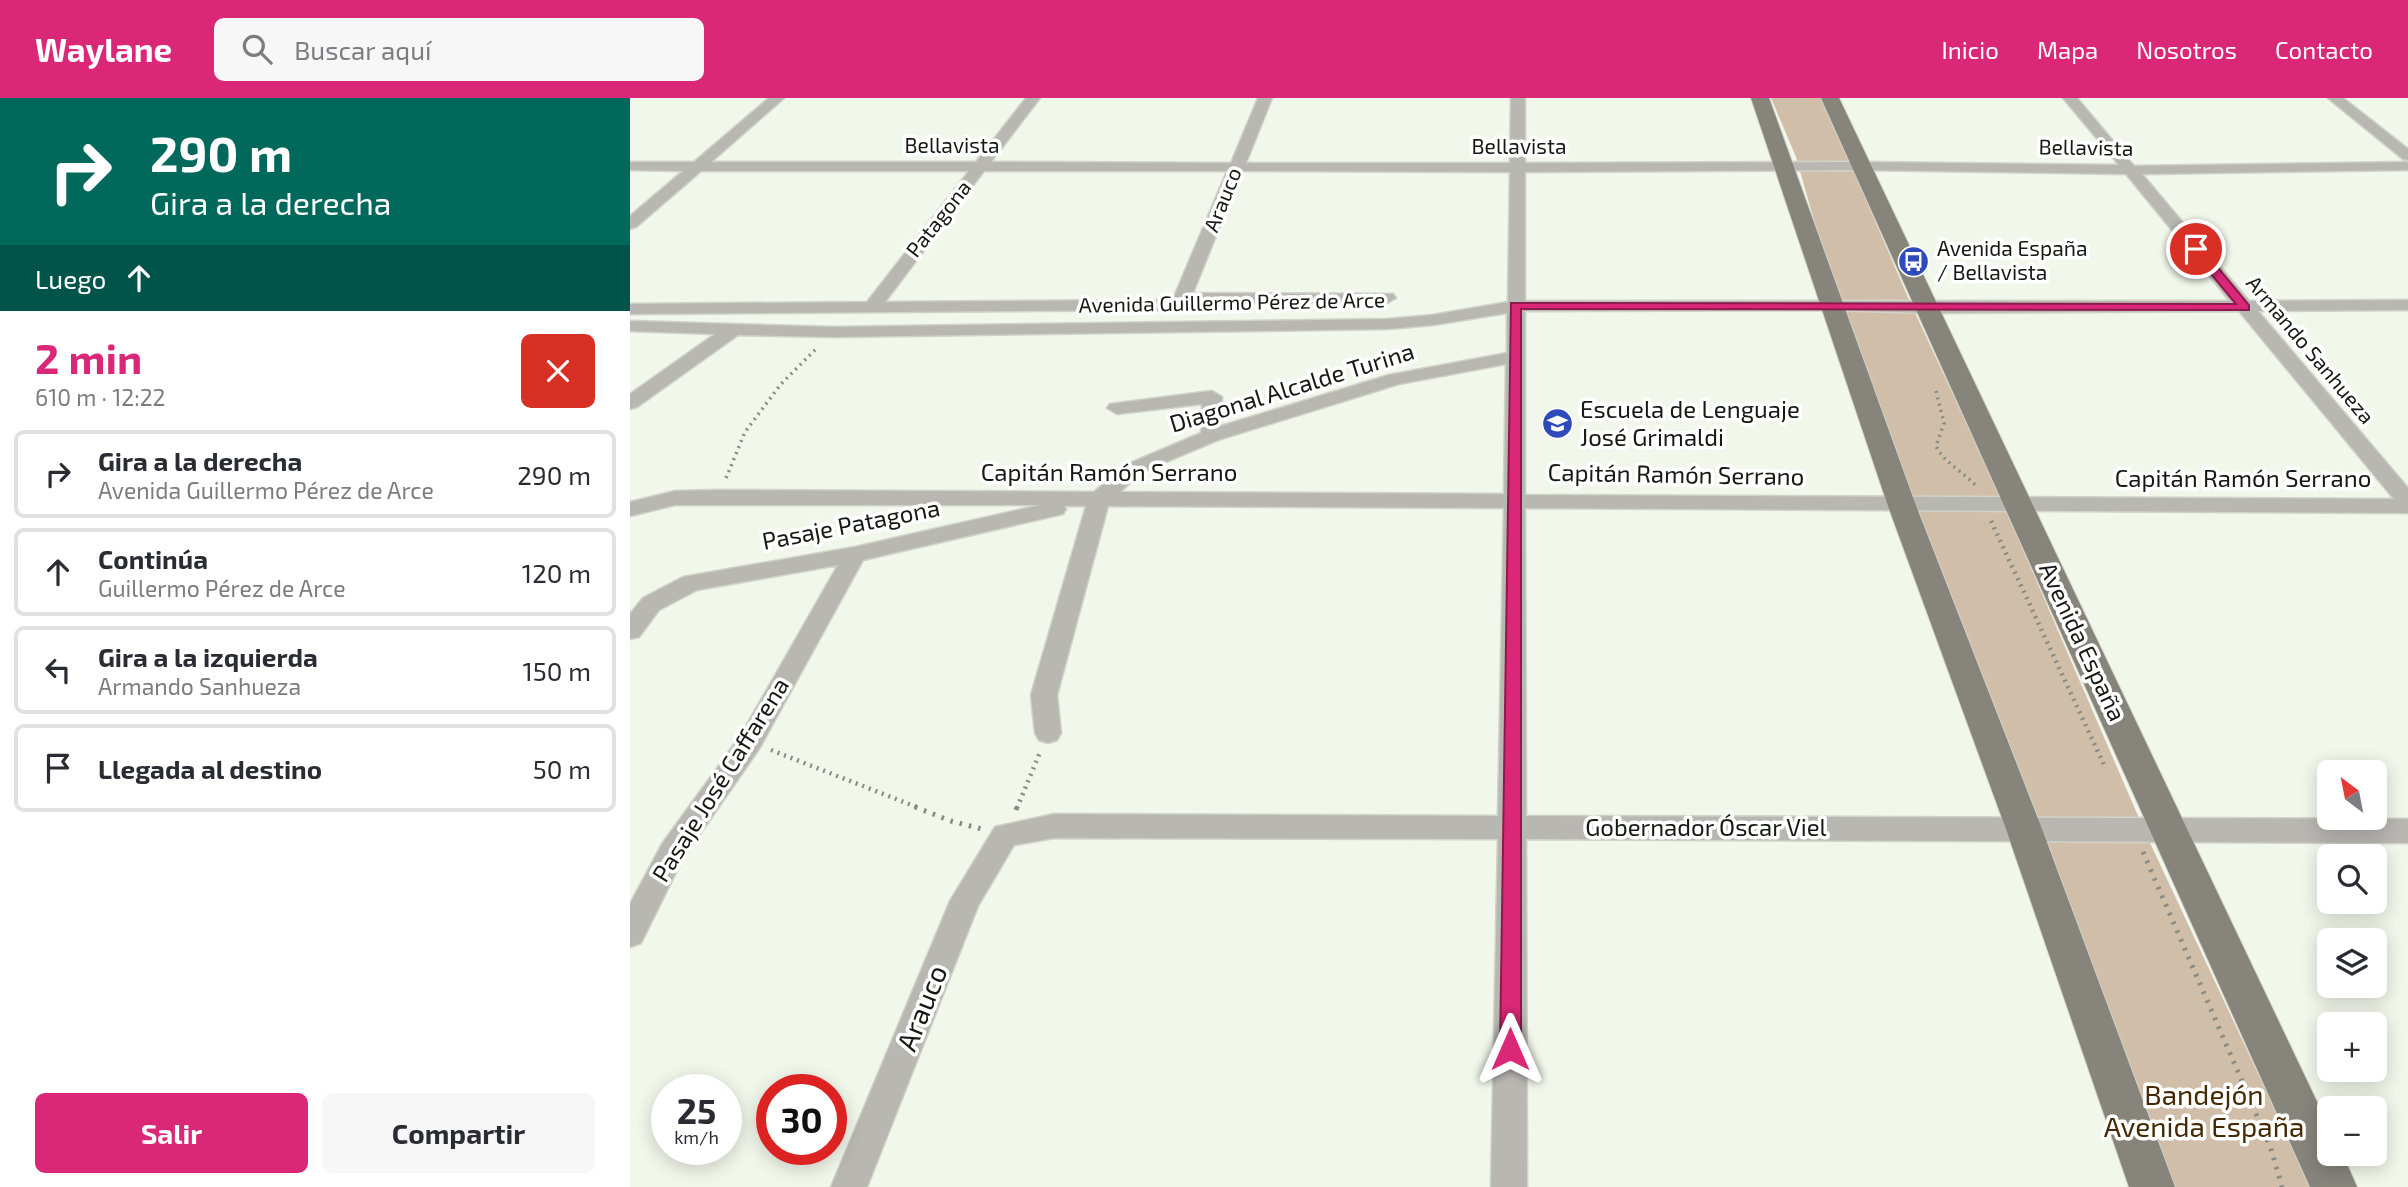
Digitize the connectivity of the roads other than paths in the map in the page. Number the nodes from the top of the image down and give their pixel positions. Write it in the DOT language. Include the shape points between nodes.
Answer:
graph roads {
  1 [pos="776,98"];
  2 [pos="1032,98"];
  3 [pos="1265,98"];
  4 [pos="1518,98"];
  5 [pos="1760,98"];
  6 [pos="1830,98"];
  7 [pos="2070,98"];
  8 [pos="2335,98"];
  9 [pos="2408,156"];
  10 [pos="630,166"];
  11 [pos="697,166"];
  12 [pos="1862,166"];
  13 [pos="2408,166"];
  14 [pos="980,167"];
  15 [pos="1236,167"];
  16 [pos="1518,168"];
  17 [pos="1784,169"];
  18 [pos="2130,170"];
  19 [pos="630,224"];
  20 [pos="1387,298"];
  21 [pos="1182,299"];
  22 [pos="1833,305"];
  23 [pos="2408,305"];
  24 [pos="1515,306"];
  25 [pos="871,308"];
  26 [pos="1927,308"];
  27 [pos="2245,308"];
  28 [pos="630,309"];
  29 [pos="630,326"];
  30 [pos="735,328"];
  31 [pos="1514,357"];
  32 [pos="630,403"];
  33 [pos="1117,408"];
  34 [pos="1211,436"];
  35 [pos="1099,499"];
  36 [pos="1513,499"];
  37 [pos="1901,503"];
  38 [pos="2018,503"];
  39 [pos="2408,504"];
  40 [pos="640,505"];
  41 [pos="855,554"];
  42 [pos="630,631"];
  43 [pos="1048,733"];
  44 [pos="1513,828"];
  45 [pos="2024,829"];
  46 [pos="2169,830"];
  47 [pos="2408,831"];
  48 [pos="1006,835"];
  49 [pos="630,934"];
  50 [pos="849,1187"];
  51 [pos="1509,1187"];
  52 [pos="2152,1187"];
  53 [pos="2334,1187"];
  1 -- 11 [label="street"];
  2 -- 14 [label="street, Patagona"];
  3 -- 15 [label="street, Arauco"];
  4 -- 16 [label="street"];
  5 -- 17 [label="main road"];
  6 -- 12 [label="main road, Avenida España"];
  7 -- 18 [label="street, Armando Sanhueza"];
  8 -- 9 [label="street"];
  10 -- 11 [label="street, Bellavista"];
  11 -- 14 [label="street, Bellavista"];
  11 -- 19 [label="street"];
  12 -- 17 [label="street, Bellavista"];
  12 -- 18 [label="street, Bellavista"];
  12 -- 26 [label="main road, Avenida España"];
  13 -- 18 [label="street, Bellavista"];
  14 -- 15 [label="street, Bellavista"];
  14 -- 25 [label="street, Patagona"];
  15 -- 16 [label="street, Bellavista"];
  15 -- 21 [label="street, Arauco"];
  16 -- 17 [label="street, Bellavista"];
  16 -- 24 [label="street"];
  17 -- 22 [label="main road"];
  18 -- 27 [label="street, Armando Sanhueza"];
  20 -- 21 [label="street, Avenida Guillermo Pérez de Arce"];
  21 -- 25 [label="street, Avenida Guillermo Pérez de Arce" via="1158,304"];
  22 -- 24 [label="street, Avenida Guillermo Pérez de Arce"];
  22 -- 26 [label="street, Avenida Guillermo Pérez de Arce"];
  22 -- 37 [label="main road"];
  23 -- 27 [label="street, Avenida Guillermo Pérez de Arce"];
  24 -- 30 [label="street, Avenida Guillermo Pérez de Arce" via="1388,324 834,332"];
  24 -- 31 [label="street"];
  25 -- 28 [label="street, Avenida Guillermo Pérez de Arce"];
  26 -- 27 [label="street, Avenida Guillermo Pérez de Arce"];
  26 -- 38 [label="main road, Avenida España"];
  27 -- 39 [label="street, Armando Sanhueza"];
  29 -- 30 [label="street, Avenida Guillermo Pérez de Arce"];
  30 -- 32 [label="street"];
  31 -- 34 [label="street, Diagonal Alcalde Turina" via="1396,379"];
  31 -- 36 [label="street"];
  33 -- 34 [label="street" via="1212,397"];
  34 -- 35 [label="street, Diagonal Alcalde Turina" via="1135,468"];
  35 -- 36 [label="street, Capitán Ramón Serrano"];
  35 -- 40 [label="street, Capitán Ramón Serrano" via="719,497"];
  35 -- 41 [label="street, Pasaje Patagona"];
  35 -- 43 [label="street" via="1044,695"];
  36 -- 37 [label="street, Capitán Ramón Serrano"];
  36 -- 44 [label="street"];
  37 -- 38 [label="street, Capitán Ramón Serrano"];
  37 -- 45 [label="main road"];
  38 -- 39 [label="street, Capitán Ramón Serrano"];
  38 -- 46 [label="main road, Avenida España"];
  41 -- 42 [label="street, Pasaje Patagona" via="691,583 651,604"];
  41 -- 49 [label="street, Pasaje José Caffarena" via="750,742 672,852"];
  44 -- 45 [label="street, Gobernador Óscar Viel"];
  44 -- 48 [label="street, Gobernador Óscar Viel" via="1054,826"];
  44 -- 51 [label="street"];
  45 -- 46 [label="street, Gobernador Óscar Viel"];
  45 -- 52 [label="main road"];
  46 -- 47 [label="street, Gobernador Óscar Viel"];
  46 -- 53 [label="main road, Avenida España"];
  48 -- 50 [label="street, Arauco" via="965,901"];
}
